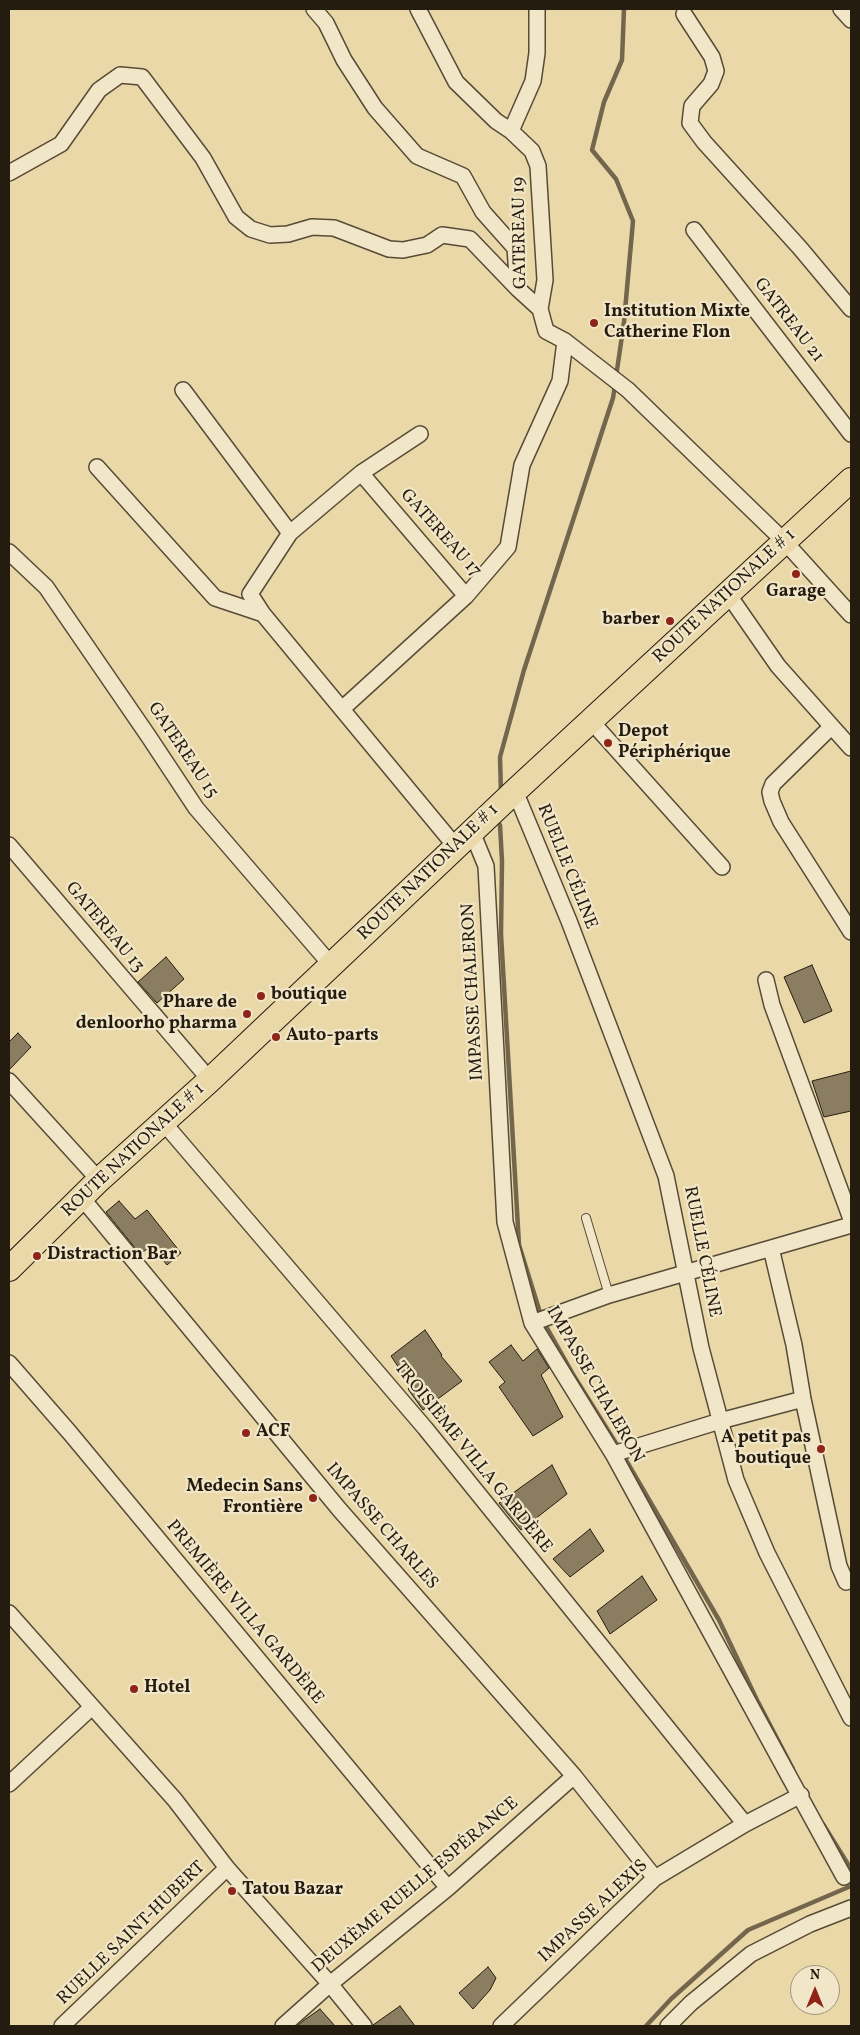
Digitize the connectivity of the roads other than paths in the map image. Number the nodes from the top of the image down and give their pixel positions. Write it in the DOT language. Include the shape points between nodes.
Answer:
graph roads {
  1 [pos="314,9"];
  2 [pos="418,9"];
  3 [pos="537,9"];
  4 [pos="841,9"];
  5 [pos="684,14"];
  6 [pos="851,20"];
  7 [pos="511,131"];
  8 [pos="9,173"];
  9 [pos="694,230"];
  10 [pos="518,289"];
  11 [pos="540,309"];
  12 [pos="851,310"];
  13 [pos="565,341"];
  14 [pos="183,390"];
  15 [pos="420,434"];
  16 [pos="851,434"];
  17 [pos="97,467"];
  18 [pos="361,473"];
  19 [pos="851,480"];
  20 [pos="290,533"];
  21 [pos="785,542"];
  22 [pos="9,552"];
  23 [pos="728,594"];
  24 [pos="466,596"];
  25 [pos="263,614"];
  26 [pos="851,615"];
  27 [pos="342,709"];
  28 [pos="591,721"];
  29 [pos="831,727"];
  30 [pos="851,748"];
  31 [pos="515,791"];
  32 [pos="464,839"];
  33 [pos="9,845"];
  34 [pos="722,867"];
  35 [pos="851,932"];
  36 [pos="332,966"];
  37 [pos="766,980"];
  38 [pos="210,1080"];
  39 [pos="9,1081"];
  40 [pos="164,1122"];
  41 [pos="99,1180"];
  42 [pos="82,1198"];
  43 [pos="586,1218"];
  44 [pos="851,1219"];
  45 [pos="851,1224"];
  46 [pos="771,1248"];
  47 [pos="9,1269"];
  48 [pos="687,1273"];
  49 [pos="608,1295"];
  50 [pos="532,1324"];
  51 [pos="9,1363"];
  52 [pos="803,1399"];
  53 [pos="720,1421"];
  54 [pos="613,1454"];
  55 [pos="851,1580"];
  56 [pos="9,1613"];
  57 [pos="92,1707"];
  58 [pos="851,1718"];
  59 [pos="574,1776"];
  60 [pos="9,1784"];
  61 [pos="801,1795"];
  62 [pos="745,1824"];
  63 [pos="227,1868"];
  64 [pos="844,1877"];
  65 [pos="655,1878"];
  66 [pos="448,1888"];
  67 [pos="851,1908"];
  68 [pos="330,1984"];
  69 [pos="62,2026"];
  70 [pos="283,2026"];
  71 [pos="364,2026"];
  72 [pos="501,2026"];
  73 [pos="668,2026"];
  1 -- 10 [label="street" via="326,23 344,60 375,108 417,156 462,176 483,212 515,248"];
  2 -- 7 [label="street, GATEREAU 19" via="456,82 496,121"];
  3 -- 7 [label="street" via="533,81"];
  4 -- 6 [label="street"];
  5 -- 12 [label="street" via="712,56 716,71 712,84 692,106 690,123"];
  7 -- 11 [label="street, GATEREAU 19" via="532,151 538,166 545,280"];
  8 -- 10 [label="street" via="61,144 99,90 120,75 142,77 202,158 236,217 251,229 270,235 312,227 334,228 389,249 403,250 427,245 442,235 470,238"];
  9 -- 16 [label="street, GATREAU 21"];
  10 -- 11 [label="street"];
  11 -- 13 [label="street, GATEREAU 19" via="546,331"];
  13 -- 21 [label="street, GATEREAU 19" via="628,390"];
  13 -- 24 [label="street, GATEREAU 17" via="560,381 522,465 508,547"];
  14 -- 20 [label="street"];
  15 -- 18 [label="street"];
  17 -- 25 [label="street" via="216,598"];
  18 -- 20 [label="street"];
  18 -- 24 [label="street, GATEREAU 17"];
  19 -- 21 [label="main road, ROUTE NATIONALE # 1"];
  20 -- 25 [label="street" via="250,594"];
  21 -- 23 [label="main road, ROUTE NATIONALE # 1"];
  21 -- 26 [label="street, GATEREAU 19"];
  22 -- 36 [label="street, GATEREAU 15" via="46,587 196,808"];
  23 -- 28 [label="main road, ROUTE NATIONALE # 1"];
  23 -- 29 [label="street" via="778,666"];
  24 -- 27 [label="street"];
  25 -- 27 [label="street"];
  27 -- 32 [label="street"];
  28 -- 31 [label="main road, ROUTE NATIONALE # 1"];
  28 -- 34 [label="street"];
  29 -- 30 [label="street"];
  29 -- 35 [label="street" via="773,784 770,792 781,822"];
  31 -- 32 [label="main road, ROUTE NATIONALE # 1"];
  31 -- 48 [label="street, RUELLE CÉLINE" via="569,921 666,1176"];
  32 -- 36 [label="main road, ROUTE NATIONALE # 1"];
  32 -- 50 [label="street, IMPASSE CHALERON" via="486,866 505,1222"];
  33 -- 38 [label="street, GATEREAU 13"];
  36 -- 38 [label="main road, ROUTE NATIONALE # 1"];
  37 -- 44 [label="street" via="772,1005"];
  38 -- 40 [label="main road, ROUTE NATIONALE # 1"];
  39 -- 41 [label="street"];
  40 -- 41 [label="main road, ROUTE NATIONALE # 1"];
  40 -- 62 [label="street, TROISIÈME VILLA GARDÈRE" via="425,1428"];
  41 -- 42 [label="main road, ROUTE NATIONALE # 1"];
  42 -- 47 [label="main road, ROUTE NATIONALE # 1"];
  42 -- 59 [label="street, IMPASSE CHARLES" via="339,1509"];
  43 -- 49 [label="lane"];
  45 -- 46 [label="street"];
  46 -- 48 [label="street"];
  46 -- 52 [label="street"];
  48 -- 49 [label="street"];
  48 -- 53 [label="street, RUELLE CÉLINE" via="701,1348"];
  49 -- 50 [label="street"];
  50 -- 54 [label="street, IMPASSE CHALERON"];
  51 -- 66 [label="street, PREMIÈRE VILLA GARDÈRE"];
  52 -- 53 [label="street"];
  52 -- 55 [label="street" via="839,1566 846,1582"];
  53 -- 54 [label="street"];
  53 -- 58 [label="street, RUELLE CÉLINE" via="736,1480 767,1553"];
  54 -- 61 [label="street, IMPASSE CHALERON"];
  56 -- 57 [label="street"];
  57 -- 60 [label="street"];
  57 -- 63 [label="street" via="176,1800"];
  59 -- 65 [label="street, IMPASSE CHARLES"];
  59 -- 66 [label="street, DEUXÈME RUELLE ESPÉRANCE"];
  61 -- 62 [label="street, IMPASSE ALEXIS"];
  61 -- 64 [label="street, IMPASSE CHALERON"];
  62 -- 65 [label="street, IMPASSE ALEXIS"];
  63 -- 68 [label="street"];
  63 -- 69 [label="street, RUELLE SAINT-HUBERT"];
  65 -- 72 [label="street, IMPASSE ALEXIS"];
  66 -- 68 [label="street, DEUXÈME RUELLE ESPÉRANCE"];
  67 -- 73 [label="street" via="750,1954"];
  68 -- 70 [label="street, DEUXÈME RUELLE ESPÉRANCE"];
  68 -- 71 [label="street"];
}
